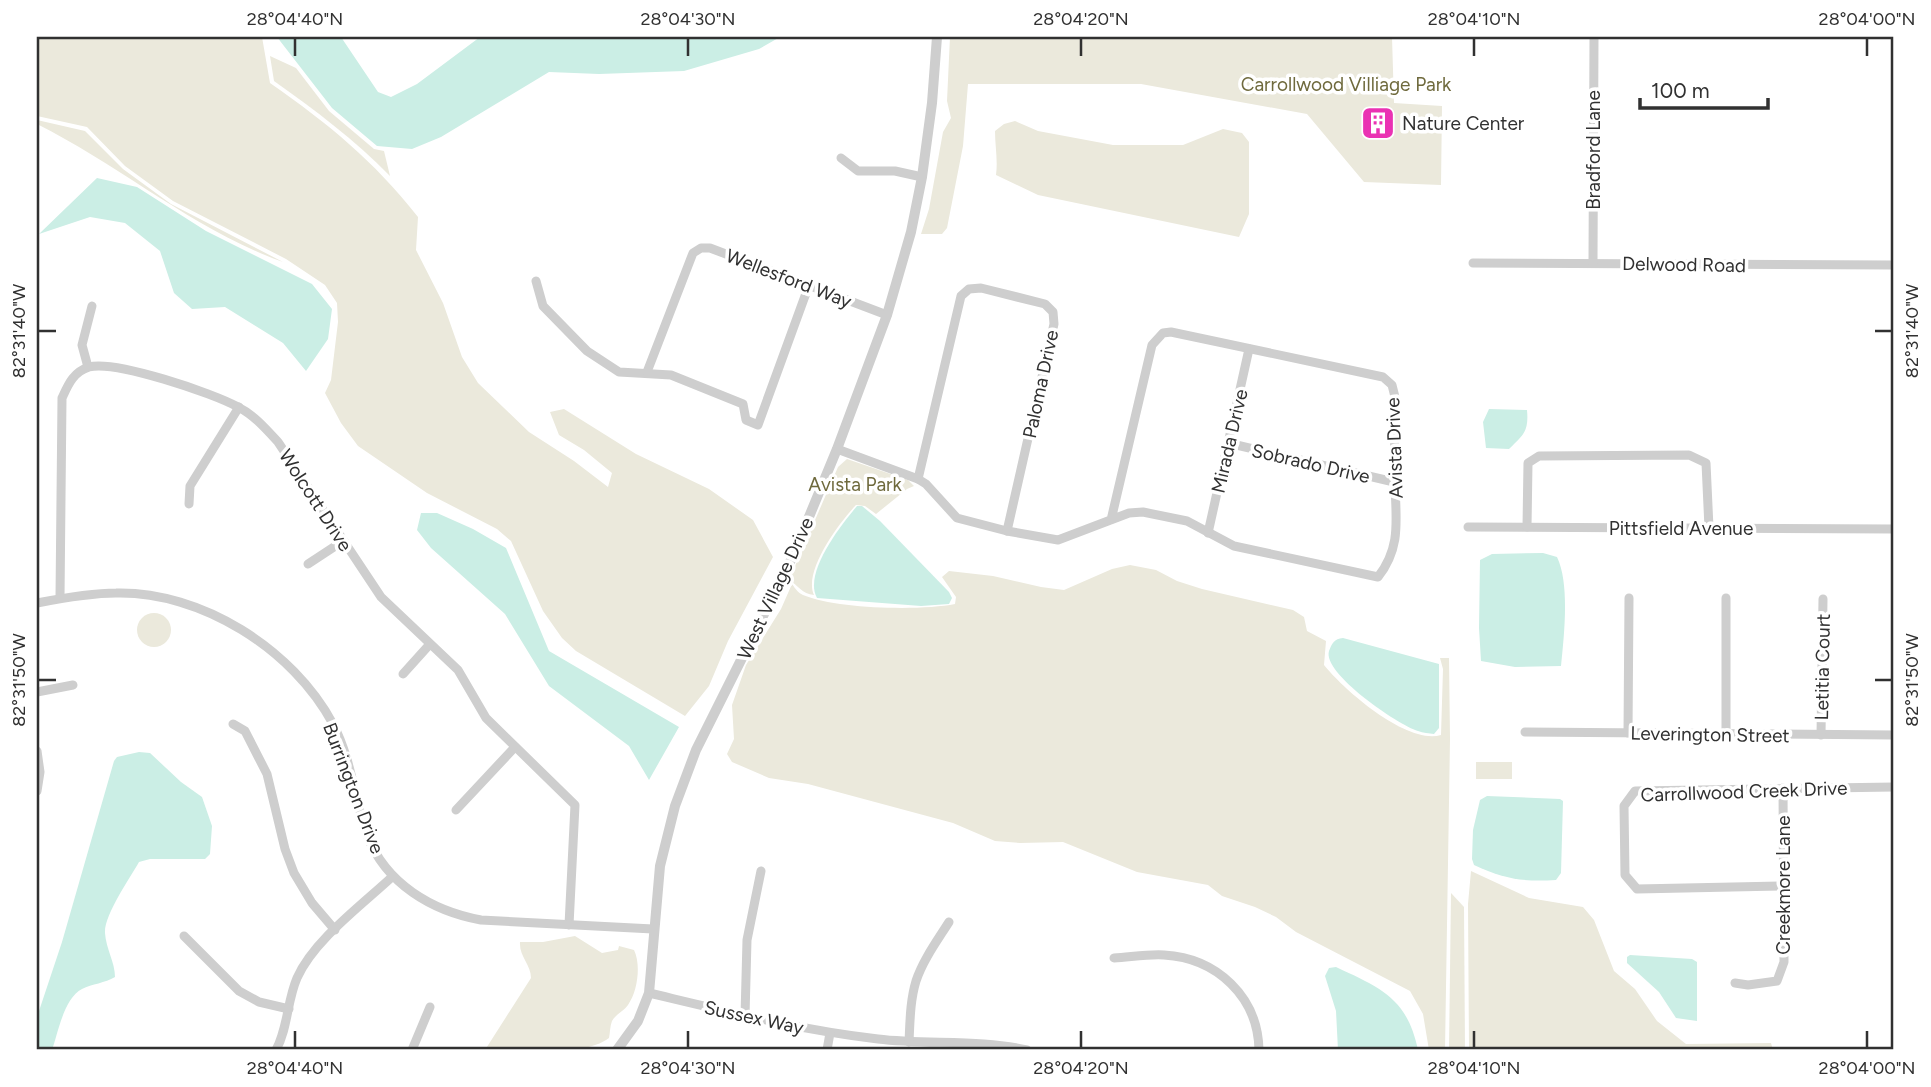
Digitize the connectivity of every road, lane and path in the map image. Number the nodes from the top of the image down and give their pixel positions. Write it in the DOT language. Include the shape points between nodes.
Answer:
graph roads {
  1 [pos="937,37"];
  2 [pos="1594,37"];
  3 [pos="841,158"];
  4 [pos="922,177"];
  5 [pos="1473,262"];
  6 [pos="1593,263"];
  7 [pos="1894,265"];
  8 [pos="536,281"];
  9 [pos="809,285"];
  10 [pos="92,306"];
  11 [pos="887,315"];
  12 [pos="1249,349"];
  13 [pos="88,367"];
  14 [pos="647,372"];
  15 [pos="239,407"];
  16 [pos="1228,443"];
  17 [pos="837,449"];
  18 [pos="918,479"];
  19 [pos="1394,482"];
  20 [pos="189,504"];
  21 [pos="1111,520"];
  22 [pos="1468,527"];
  23 [pos="1527,527"];
  24 [pos="1709,528"];
  25 [pos="1894,528"];
  26 [pos="1007,531"];
  27 [pos="1208,533"];
  28 [pos="343,541"];
  29 [pos="308,564"];
  30 [pos="60,598"];
  31 [pos="1629,598"];
  32 [pos="1727,598"];
  33 [pos="1823,599"];
  34 [pos="37,603"];
  35 [pos="430,644"];
  36 [pos="403,674"];
  37 [pos="73,685"];
  38 [pos="37,692"];
  39 [pos="233,724"];
  40 [pos="1525,732"];
  41 [pos="1628,733"];
  42 [pos="1726,734"];
  43 [pos="1821,735"];
  44 [pos="1894,735"];
  45 [pos="515,747"];
  46 [pos="37,751"];
  47 [pos="1894,787"];
  48 [pos="1783,788"];
  49 [pos="37,791"];
  50 [pos="456,810"];
  51 [pos="761,872"];
  52 [pos="393,876"];
  53 [pos="1784,886"];
  54 [pos="949,922"];
  55 [pos="569,925"];
  56 [pos="653,929"];
  57 [pos="335,930"];
  58 [pos="184,936"];
  59 [pos="1114,958"];
  60 [pos="1735,983"];
  61 [pos="649,993"];
  62 [pos="430,1007"];
  63 [pos="289,1009"];
  64 [pos="745,1016"];
  65 [pos="830,1033"];
  66 [pos="909,1042"];
  67 [pos="276,1050"];
  68 [pos="412,1050"];
  69 [pos="617,1050"];
  70 [pos="827,1050"];
  71 [pos="1027,1050"];
  72 [pos="1259,1050"];
  1 -- 4 [label="street, West Village Drive"];
  2 -- 6 [label="street, Bradford Lane"];
  3 -- 4 [label="street" via="858,171"];
  4 -- 11 [label="street, West Village Drive"];
  5 -- 6 [label="street, Delwood Road"];
  6 -- 7 [label="street, Delwood Road"];
  8 -- 14 [label="street" via="543,306 587,351 619,372"];
  9 -- 11 [label="street, Wellesford Way"];
  9 -- 14 [label="street, Wellesford Way" via="702,248 693,253"];
  9 -- 14 [label="street" via="758,425 746,420 743,404 732,397 671,375"];
  10 -- 13 [label="street" via="82,345"];
  11 -- 17 [label="street, West Village Drive"];
  12 -- 16 [label="street, Mirada Drive"];
  12 -- 19 [label="street, Avista Drive" via="1383,377 1392,384"];
  12 -- 21 [label="street, Avista Drive" via="1171,332 1163,333 1152,345"];
  13 -- 15 [label="street, Wolcott Drive" via="111,366 205,392"];
  13 -- 30 [label="street" via="70,379 62,398"];
  15 -- 20 [label="street" via="190,486"];
  15 -- 28 [label="street, Wolcott Drive" via="278,442"];
  16 -- 19 [label="street, Sobrado Drive"];
  16 -- 27 [label="street, Mirada Drive"];
  17 -- 18 [label="street, Avista Drive"];
  17 -- 56 [label="street, West Village Drive" via="792,558 688,770 660,866"];
  18 -- 26 [label="street, Avista Drive" via="957,518"];
  18 -- 26 [label="street, Paloma Drive" via="961,296 969,289 981,288 1045,304 1053,312 1054,324"];
  19 -- 27 [label="street, Avista Drive" via="1397,531 1390,562 1378,577 1234,546"];
  21 -- 26 [label="street, Avista Drive" via="1058,540"];
  21 -- 27 [label="street, Avista Drive" via="1143,512 1187,522"];
  22 -- 23 [label="street, Pittsfield Avenue"];
  23 -- 24 [label="street, Pittsfield Avenue"];
  23 -- 24 [label="street" via="1528,463 1539,456 1666,454 1689,455 1706,463"];
  24 -- 25 [label="street, Pittsfield Avenue"];
  28 -- 29 [label="street"];
  28 -- 35 [label="street, Wolcott Drive" via="381,597"];
  30 -- 34 [label="street, Burrington Drive"];
  30 -- 52 [label="street, Burrington Drive" via="118,593 173,600 225,619 273,651 307,684 332,724 351,767 367,835"];
  31 -- 41 [label="street"];
  32 -- 42 [label="street"];
  33 -- 43 [label="street, Letitia Court"];
  35 -- 36 [label="street"];
  35 -- 45 [label="street, Wolcott Drive" via="458,670 486,718"];
  37 -- 38 [label="street"];
  39 -- 57 [label="street" via="245,731 267,774 294,873"];
  40 -- 41 [label="street, Leverington Street"];
  41 -- 42 [label="street, Leverington Street"];
  42 -- 43 [label="street, Leverington Street"];
  43 -- 44 [label="street, Leverington Street"];
  45 -- 50 [label="street"];
  45 -- 55 [label="street, Wolcott Drive" via="575,805"];
  46 -- 49 [label="street"];
  47 -- 48 [label="street, Carrollwood Creek Drive"];
  48 -- 53 [label="street, Creekmore Lane"];
  48 -- 53 [label="street, Carrollwood Creek Drive" via="1635,791 1624,806 1625,875 1637,889"];
  51 -- 64 [label="street" via="747,940"];
  52 -- 55 [label="street, Burrington Drive" via="421,900 457,915"];
  52 -- 57 [label="street"];
  53 -- 60 [label="street, Creekmore Lane" via="1784,962 1777,981"];
  54 -- 66 [label="street" via="916,980"];
  55 -- 56 [label="street, Burrington Drive"];
  56 -- 61 [label="street, West Village Drive"];
  57 -- 63 [label="street" via="304,964"];
  58 -- 63 [label="street" via="239,991 259,1002"];
  59 -- 72 [label="street" via="1165,955 1195,961 1222,974 1252,1013"];
  61 -- 64 [label="street, Sussex Way"];
  61 -- 69 [label="street, West Village Drive" via="638,1021"];
  62 -- 68 [label="street"];
  63 -- 67 [label="street"];
  64 -- 65 [label="street, Sussex Way"];
  65 -- 66 [label="street, Sussex Way"];
  65 -- 70 [label="street"];
  66 -- 71 [label="street, Sussex Way"];
}
